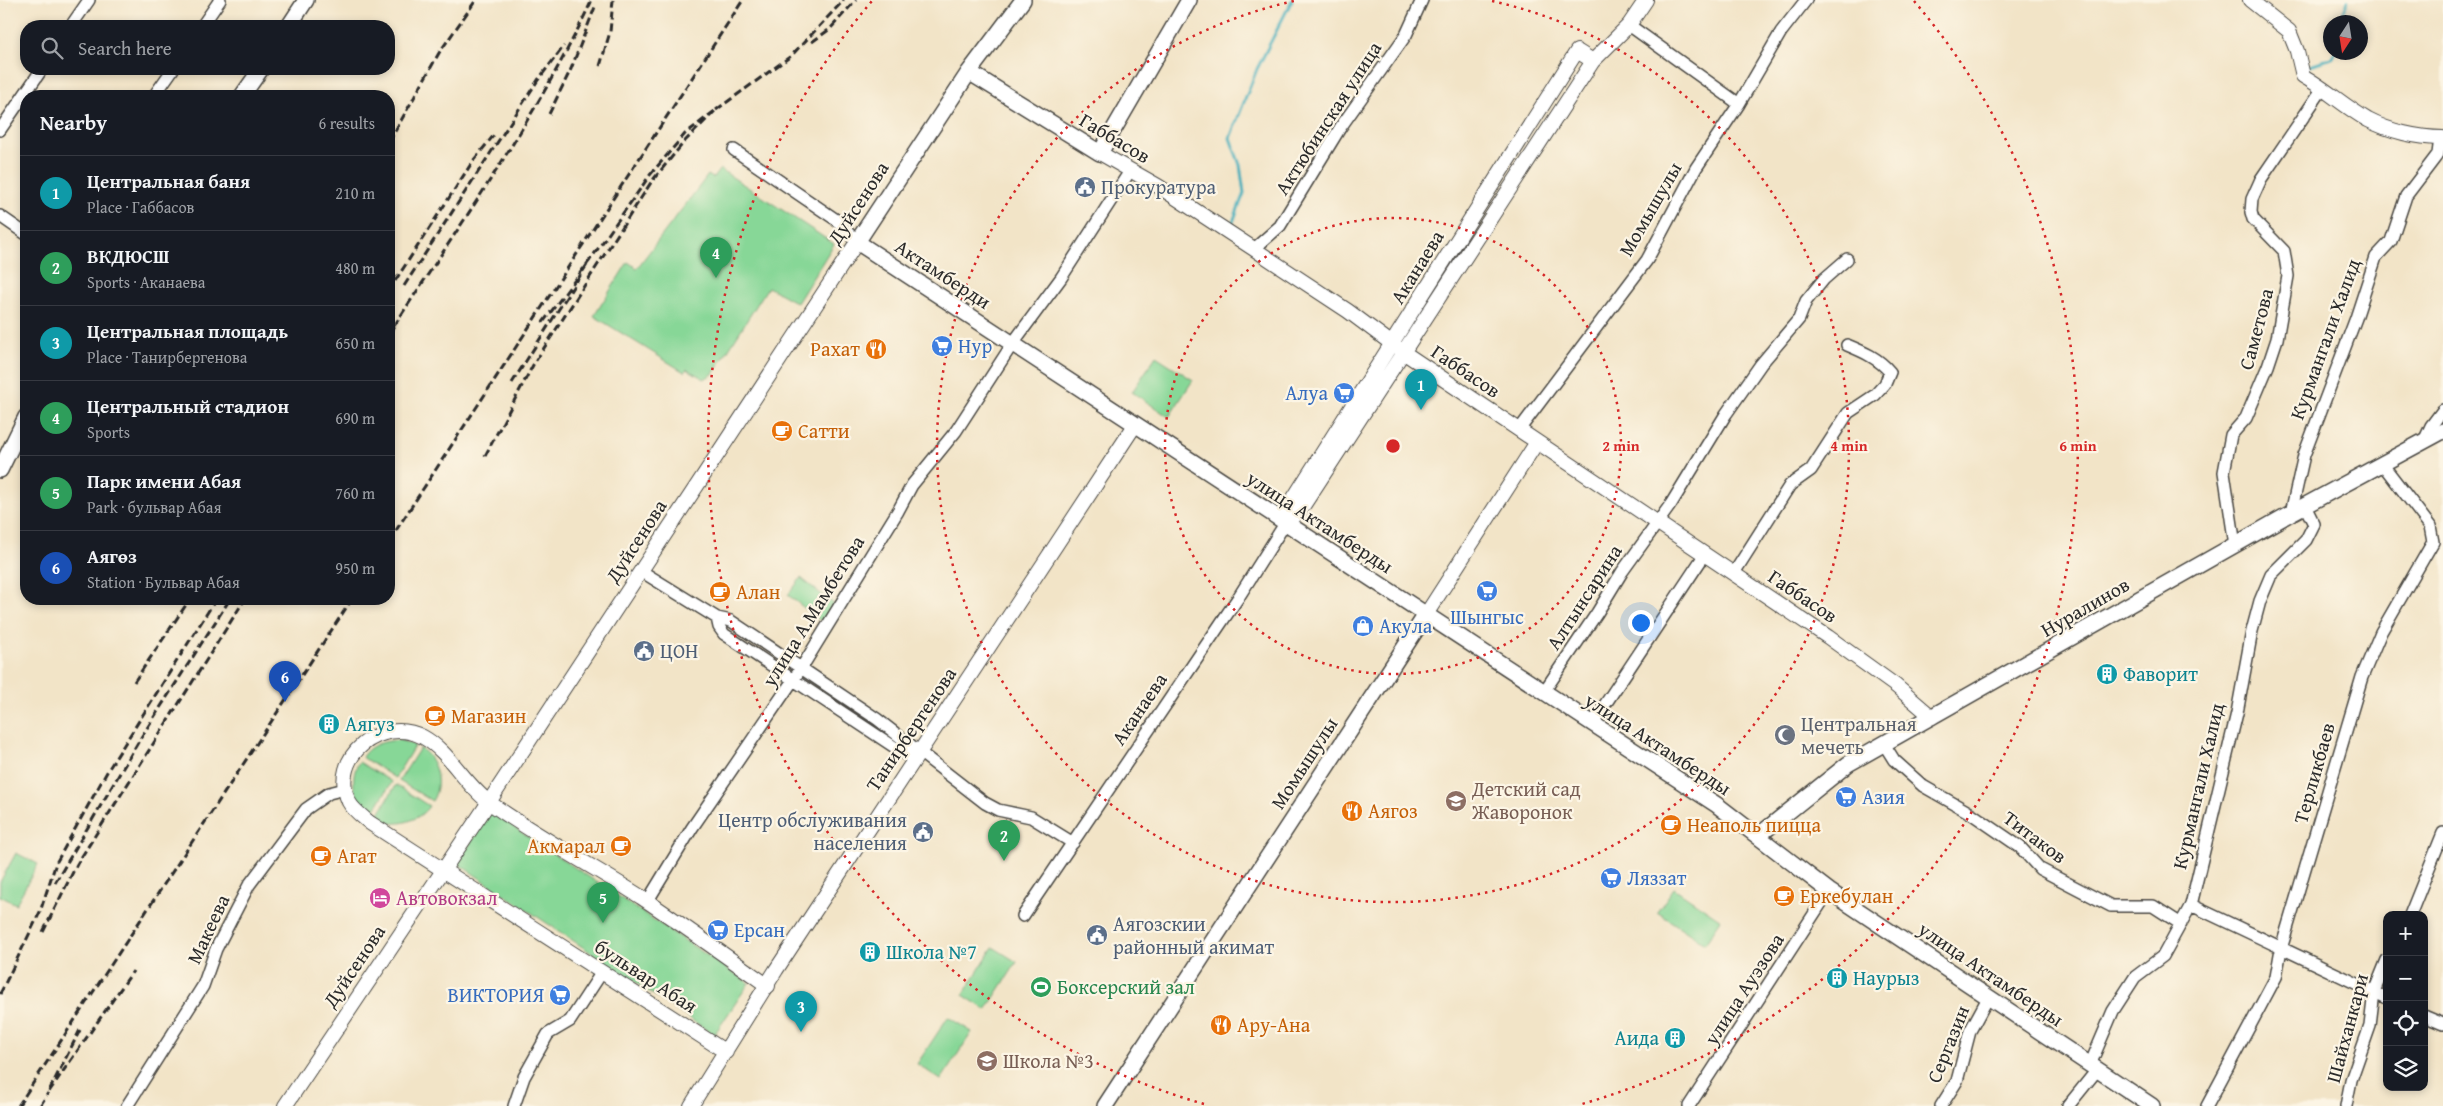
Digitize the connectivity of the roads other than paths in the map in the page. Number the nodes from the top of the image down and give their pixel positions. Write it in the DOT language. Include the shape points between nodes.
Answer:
graph roads {
  1 [pos="88,0"];
  2 [pos="220,0"];
  3 [pos="306,0"];
  4 [pos="1022,0"];
  5 [pos="1190,0"];
  6 [pos="1422,0"];
  7 [pos="1646,0"];
  8 [pos="1806,0"];
  9 [pos="2250,0"];
  10 [pos="75,20"];
  11 [pos="206,20"];
  12 [pos="293,20"];
  13 [pos="1629,25"];
  14 [pos="969,72"];
  15 [pos="38,75"];
  16 [pos="168,75"];
  17 [pos="257,75"];
  18 [pos="2323,88"];
  19 [pos="28,90"];
  20 [pos="158,90"];
  21 [pos="246,90"];
  22 [pos="20,101"];
  23 [pos="1739,104"];
  24 [pos="0,130"];
  25 [pos="2442,138"];
  26 [pos="734,150"];
  27 [pos="1100,153"];
  28 [pos="1130,171"];
  29 [pos="0,216"];
  30 [pos="20,230"];
  31 [pos="857,242"];
  32 [pos="1254,249"];
  33 [pos="1847,259"];
  34 [pos="1013,343"];
  35 [pos="1847,345"];
  36 [pos="1397,348"];
  37 [pos="2443,410"];
  38 [pos="1136,425"];
  39 [pos="20,428"];
  40 [pos="1519,430"];
  41 [pos="2443,431"];
  42 [pos="1537,442"];
  43 [pos="2424,442"];
  44 [pos="2382,465"];
  45 [pos="0,470"];
  46 [pos="2305,506"];
  47 [pos="2291,514"];
  48 [pos="1286,522"];
  49 [pos="1658,522"];
  50 [pos="2235,545"];
  51 [pos="1705,554"];
  52 [pos="641,570"];
  53 [pos="1734,573"];
  54 [pos="1425,616"];
  55 [pos="716,618"];
  56 [pos="802,667"];
  57 [pos="793,679"];
  58 [pos="1543,693"];
  59 [pos="1932,717"];
  60 [pos="1592,724"];
  61 [pos="1884,744"];
  62 [pos="917,756"];
  63 [pos="345,789"];
  64 [pos="489,802"];
  65 [pos="2443,833"];
  66 [pos="1758,836"];
  67 [pos="1073,843"];
  68 [pos="442,870"];
  69 [pos="1829,891"];
  70 [pos="647,902"];
  71 [pos="2191,906"];
  72 [pos="2412,911"];
  73 [pos="1023,916"];
  74 [pos="2181,924"];
  75 [pos="2281,949"];
  76 [pos="2383,970"];
  77 [pos="602,972"];
  78 [pos="768,986"];
  79 [pos="2374,992"];
  80 [pos="1989,996"];
  81 [pos="2383,996"];
  82 [pos="2428,1018"];
  83 [pos="2443,1024"];
  84 [pos="726,1052"];
  85 [pos="2093,1068"];
  86 [pos="128,1106"];
  87 [pos="285,1106"];
  88 [pos="514,1106"];
  89 [pos="691,1106"];
  90 [pos="1105,1106"];
  91 [pos="1689,1106"];
  92 [pos="1941,1106"];
  93 [pos="2068,1106"];
  94 [pos="2152,1106"];
  95 [pos="2207,1106"];
  96 [pos="2346,1106"];
  1 -- 10 [label="street"];
  2 -- 11 [label="street"];
  3 -- 12 [label="main road"];
  4 -- 14 [label="main road, Дуйсенова"];
  5 -- 27 [label="main road"];
  6 -- 32 [label="street, Актюбинская улица" via="1406,35 1340,128 1280,226"];
  7 -- 13 [label="street, Аканаева"];
  8 -- 23 [label="street, Момышулы" via="1781,32"];
  9 -- 18 [label="street" via="2289,31 2303,76"];
  13 -- 23 [label="street"];
  13 -- 36 [label="street, Аканаева" via="1593,62"];
  14 -- 27 [label="main road, Габбасов"];
  14 -- 31 [label="main road, Дуйсенова"];
  15 -- 19 [label="street"];
  16 -- 20 [label="street"];
  17 -- 21 [label="main road"];
  18 -- 25 [label="street" via="2368,120 2400,132"];
  18 -- 50 [label="street, Саметова" via="2261,179 2252,199 2253,220 2284,251 2288,276 2279,330 2268,366 2246,418 2231,435 2224,472"];
  22 -- 24 [label="street"];
  23 -- 40 [label="street, Момышулы" via="1696,168 1647,260"];
  25 -- 47 [label="street, Курмангали Халид" via="2438,154 2406,196 2391,241 2376,257 2304,454"];
  26 -- 31 [label="street, Актамберди" via="835,219"];
  27 -- 28 [label="street, Габбасов"];
  28 -- 32 [label="street, Габбасов"];
  28 -- 34 [label="street, улица А.Мамбетова" via="1061,278"];
  29 -- 30 [label="street"];
  31 -- 34 [label="main road, Актамберди"];
  31 -- 52 [label="street, Дуйсенова"];
  32 -- 36 [label="street, Габбасов"];
  33 -- 49 [label="street, Алтынсарина" via="1806,301 1799,319 1761,364 1731,407"];
  34 -- 38 [label="main road, Актамберди"];
  34 -- 56 [label="street, улица А.Мамбетова" via="956,431 912,485"];
  35 -- 53 [label="street" via="1883,363 1890,372 1875,395 1848,413 1811,470 1790,485"];
  36 -- 40 [label="street, Габбасов"];
  36 -- 48 [label="street, Аканаева" via="1300,512"];
  37 -- 43 [label="street"];
  38 -- 48 [label="main road, улица Актамберды"];
  38 -- 62 [label="street, Танирбергенова"];
  39 -- 45 [label="main road"];
  40 -- 42 [label="street, Габбасов"];
  41 -- 43 [label="main road, Нуралинов"];
  42 -- 49 [label="street, Габбасов"];
  42 -- 54 [label="street, Момышулы"];
  43 -- 44 [label="main road, Нуралинов"];
  44 -- 46 [label="main road, Нуралинов"];
  44 -- 75 [label="street, Терликбаев" via="2430,526 2433,542 2381,632 2362,677"];
  46 -- 47 [label="main road, Нуралинов"];
  46 -- 71 [label="street, Курмангали Халид" via="2314,524 2306,540 2271,574 2260,601"];
  47 -- 50 [label="main road, Нуралинов"];
  48 -- 54 [label="main road, улица Актамберды"];
  48 -- 67 [label="street, Аканаева"];
  49 -- 51 [label="street, Габбасов"];
  49 -- 58 [label="street, Алтынсарина"];
  50 -- 59 [label="main road, Нуралинов"];
  51 -- 53 [label="street, Габбасов"];
  51 -- 60 [label="street"];
  52 -- 55 [label="street"];
  52 -- 64 [label="street, Дуйсенова"];
  53 -- 59 [label="street, Габбасов" via="1864,663"];
  54 -- 58 [label="main road, улица Актамберды"];
  54 -- 90 [label="main road, Момышулы"];
  55 -- 56 [label="street" via="731,621"];
  55 -- 57 [label="street" via="724,634"];
  56 -- 57 [label="street, улица А.Мамбетова"];
  56 -- 62 [label="street" via="877,719"];
  57 -- 62 [label="street"];
  57 -- 70 [label="street, улица А.Мамбетова" via="692,828"];
  58 -- 60 [label="main road, улица Актамберды"];
  59 -- 61 [label="main road, Нуралинов"];
  60 -- 66 [label="main road, улица Актамберды" via="1717,805"];
  61 -- 66 [label="main road, Нуралинов" via="1848,764"];
  61 -- 74 [label="street, Титаков" via="1894,760 1923,786 2020,847 2040,869 2111,906 2152,906"];
  62 -- 67 [label="street" via="985,804 1031,817"];
  62 -- 78 [label="street, Танирбергенова"];
  63 -- 64 [label="street" via="346,768 364,742 377,733 409,732 423,737 446,754 457,771"];
  63 -- 68 [label="street" via="349,803 360,814"];
  63 -- 86 [label="street, Макеева" via="329,793 306,809 249,885 216,949 203,986"];
  64 -- 68 [label="street, Дуйсенова"];
  64 -- 70 [label="street"];
  65 -- 72 [label="street"];
  66 -- 69 [label="main road, улица Актамберды"];
  67 -- 73 [label="street, Аканаева"];
  68 -- 77 [label="street, бульвар Абая"];
  68 -- 87 [label="street, Дуйсенова"];
  69 -- 80 [label="main road, улица Актамберды"];
  69 -- 91 [label="street, улица Ауэзова"];
  70 -- 78 [label="street"];
  71 -- 74 [label="street, Курмангали Халид"];
  71 -- 75 [label="street"];
  74 -- 85 [label="street, Курмангали Халид" via="2163,956 2136,977 2113,1011"];
  75 -- 79 [label="street"];
  75 -- 95 [label="street, Терликбаев" via="2276,977"];
  76 -- 79 [label="street, Шайханкари"];
  77 -- 84 [label="street, бульвар Абая"];
  77 -- 88 [label="street" via="570,1021 548,1034 524,1077"];
  78 -- 84 [label="street, Танирбергенова"];
  79 -- 81 [label="street"];
  79 -- 96 [label="street, Шайханкари" via="2370,1026 2351,1080"];
  80 -- 85 [label="main road, улица Актамберды"];
  80 -- 92 [label="street, Сергазин" via="1970,1031 1957,1081"];
  82 -- 83 [label="street"];
  84 -- 89 [label="street, Танирбергенова"];
  85 -- 93 [label="street, Курмангали Халид"];
  85 -- 94 [label="main road, улица Актамберды"];
}
